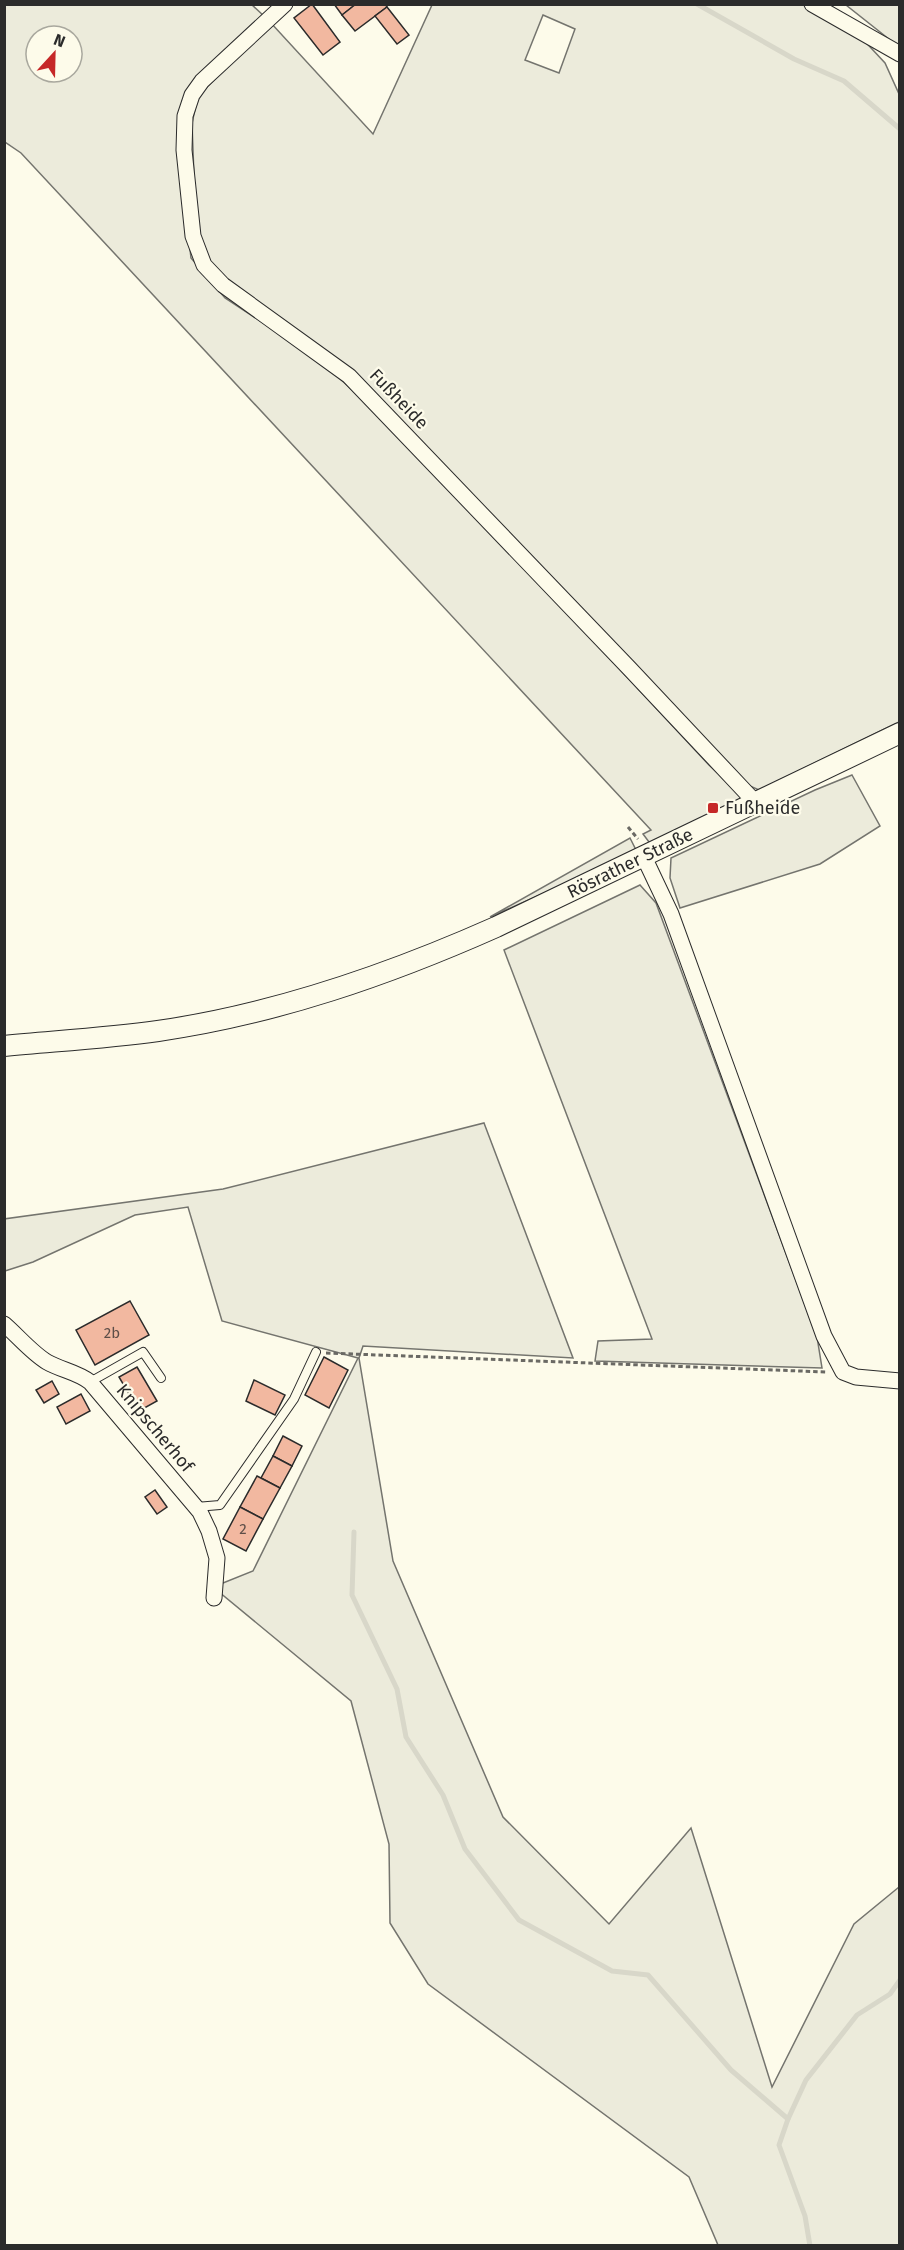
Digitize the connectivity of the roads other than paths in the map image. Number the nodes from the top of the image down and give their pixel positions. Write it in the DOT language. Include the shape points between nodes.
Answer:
graph roads {
  1 [pos="285,4"];
  2 [pos="813,4"];
  3 [pos="900,54"];
  4 [pos="900,733"];
  5 [pos="756,803"];
  6 [pos="644,857"];
  7 [pos="4,1046"];
  8 [pos="4,1324"];
  9 [pos="316,1352"];
  10 [pos="161,1378"];
  11 [pos="900,1381"];
  12 [pos="90,1382"];
  13 [pos="196,1507"];
  14 [pos="214,1598"];
  1 -- 5 [label="street, Fußheide" via="202,81 185,116 184,150 193,236 204,265 223,285 349,376"];
  2 -- 3 [label="street"];
  4 -- 5 [label="street, Rösrather Straße"];
  5 -- 6 [label="street, Rösrather Straße"];
  6 -- 7 [label="street, Rösrather Straße" via="443,950 292,1002 159,1031"];
  6 -- 11 [label="street" via="674,924 824,1336 843,1372"];
  8 -- 12 [label="street, Knipscherhof" via="45,1360"];
  9 -- 13 [label="lane" via="294,1399 220,1505"];
  10 -- 12 [label="lane" via="143,1352"];
  12 -- 13 [label="street, Knipscherhof"];
  13 -- 14 [label="street, Knipscherhof" via="217,1558"];
}
